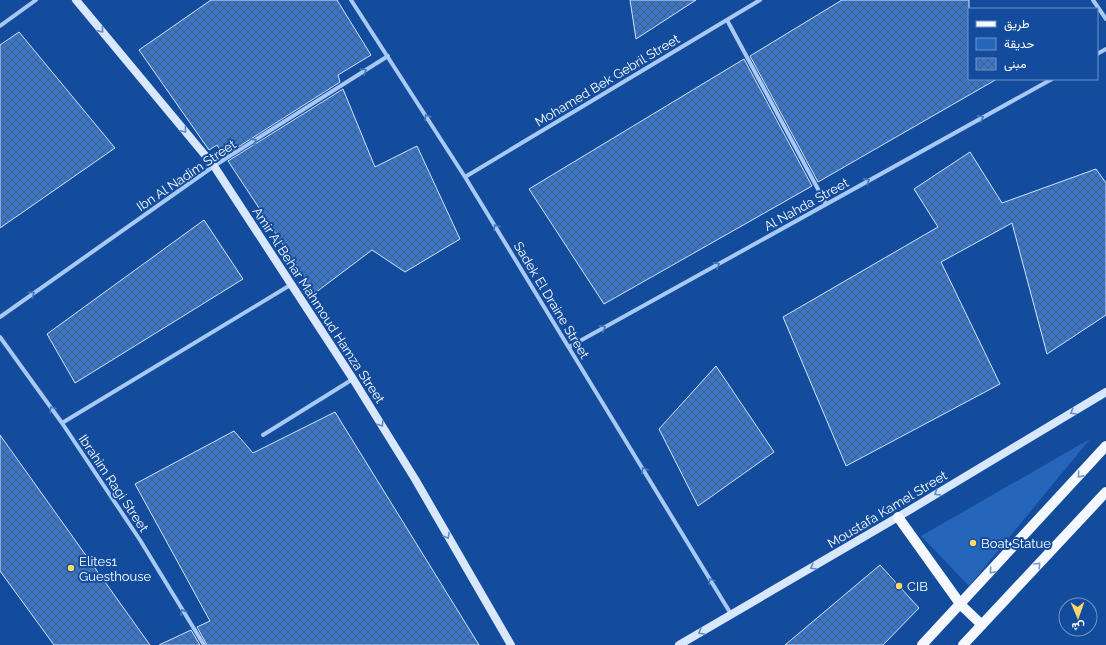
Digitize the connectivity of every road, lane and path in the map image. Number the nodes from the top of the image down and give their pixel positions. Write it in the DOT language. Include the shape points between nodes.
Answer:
graph roads {
  1 [pos="36,0"];
  2 [pos="76,0"];
  3 [pos="351,0"];
  4 [pos="760,0"];
  5 [pos="1093,0"];
  6 [pos="726,20"];
  7 [pos="1106,20"];
  8 [pos="0,26"];
  9 [pos="388,56"];
  10 [pos="1050,80"];
  11 [pos="214,166"];
  12 [pos="465,177"];
  13 [pos="826,204"];
  14 [pos="292,284"];
  15 [pos="0,317"];
  16 [pos="0,337"];
  17 [pos="569,347"];
  18 [pos="353,379"];
  19 [pos="1106,392"];
  20 [pos="62,423"];
  21 [pos="263,435"];
  22 [pos="1106,446"];
  23 [pos="1106,492"];
  24 [pos="898,517"];
  25 [pos="961,605"];
  26 [pos="731,615"];
  27 [pos="982,625"];
  28 [pos="204,645"];
  29 [pos="511,645"];
  30 [pos="679,645"];
  31 [pos="922,645"];
  32 [pos="964,645"];
  1 -- 8 [label="street"];
  2 -- 11 [label="street, Amir Al Behar Mahmoud Hamza Street, one-way"];
  3 -- 9 [label="street, Sadek El Draine Street"];
  4 -- 6 [label="street, Mohamed Bek Gebril Street"];
  5 -- 7 [label="street"];
  6 -- 12 [label="street, Mohamed Bek Gebril Street"];
  6 -- 13 [label="street"];
  11 -- 9 [label="street, Ibn Al Nadim Street, one-way"];
  12 -- 9 [label="street, Sadek El Draine Street, one-way"];
  13 -- 10 [label="street, Al Nahda Street, one-way"];
  11 -- 14 [label="street, Amir Al Behar Mahmoud Hamza Street"];
  15 -- 11 [label="street, Ibn Al Nadim Street, one-way"];
  17 -- 12 [label="street, Sadek El Draine Street, one-way"];
  17 -- 13 [label="street, Al Nahda Street, one-way"];
  14 -- 18 [label="street, Amir Al Behar Mahmoud Hamza Street"];
  14 -- 20 [label="street"];
  20 -- 16 [label="street, Ibrahim Ragi Street, one-way"];
  26 -- 17 [label="street, Sadek El Draine Street, one-way"];
  18 -- 21 [label="street"];
  18 -- 29 [label="street, Amir Al Behar Mahmoud Hamza Street, one-way" via="415,479"];
  19 -- 24 [label="street, Moustafa Kamel Street, one-way"];
  28 -- 20 [label="street, Ibrahim Ragi Street, one-way" via="140,540"];
  22 -- 25 [label="main road, one-way"];
  27 -- 23 [label="main road, one-way"];
  24 -- 25 [label="main road"];
  24 -- 26 [label="street, Moustafa Kamel Street, one-way"];
  25 -- 27 [label="main road"];
  25 -- 31 [label="main road"];
  26 -- 30 [label="street, Moustafa Kamel Street, one-way"];
  27 -- 32 [label="main road"];
}
